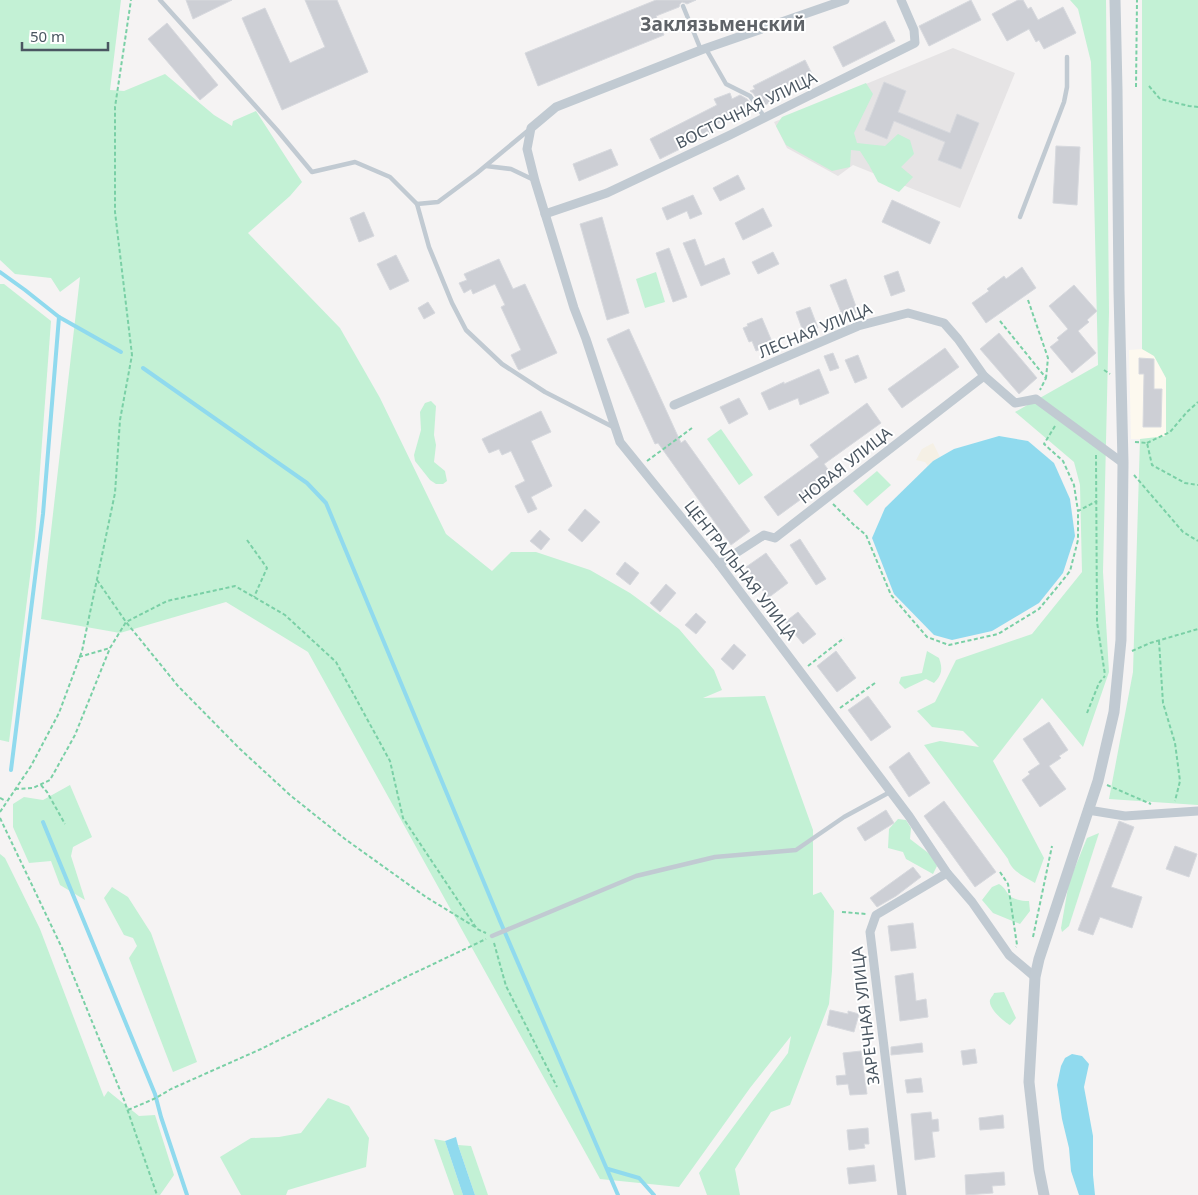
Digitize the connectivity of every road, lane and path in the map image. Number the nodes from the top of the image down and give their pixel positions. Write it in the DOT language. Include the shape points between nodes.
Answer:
graph roads {
  1 [pos="131,0"];
  2 [pos="160,0"];
  3 [pos="845,0"];
  4 [pos="901,0"];
  5 [pos="1115,0"];
  6 [pos="1137,0"];
  7 [pos="683,6"];
  8 [pos="704,49"];
  9 [pos="1067,57"];
  10 [pos="1149,86"];
  11 [pos="1136,87"];
  12 [pos="1198,107"];
  13 [pos="764,118"];
  14 [pos="531,128"];
  15 [pos="486,166"];
  16 [pos="535,181"];
  17 [pos="416,204"];
  18 [pos="545,214"];
  19 [pos="1020,217"];
  20 [pos="1028,300"];
  21 [pos="1000,321"];
  22 [pos="984,376"];
  23 [pos="1046,378"];
  24 [pos="1036,399"];
  25 [pos="1198,402"];
  26 [pos="674,405"];
  27 [pos="1060,417"];
  28 [pos="615,428"];
  29 [pos="692,428"];
  30 [pos="1122,440"];
  31 [pos="1096,443"];
  32 [pos="1147,443"];
  33 [pos="1123,463"];
  34 [pos="640,466"];
  35 [pos="1198,485"];
  36 [pos="827,498"];
  37 [pos="1097,501"];
  38 [pos="1078,512"];
  39 [pos="247,540"];
  40 [pos="1198,542"];
  41 [pos="719,564"];
  42 [pos="97,580"];
  43 [pos="254,597"];
  44 [pos="126,622"];
  45 [pos="1198,629"];
  46 [pos="844,638"];
  47 [pos="1159,641"];
  48 [pos="110,648"];
  49 [pos="1120,656"];
  50 [pos="79,657"];
  51 [pos="801,672"];
  52 [pos="1105,675"];
  53 [pos="875,683"];
  54 [pos="1087,713"];
  55 [pos="832,714"];
  56 [pos="1098,781"];
  57 [pos="41,785"];
  58 [pos="15,789"];
  59 [pos="891,792"];
  60 [pos="0,798"];
  61 [pos="6,801"];
  62 [pos="1088,810"];
  63 [pos="1198,811"];
  64 [pos="0,812"];
  65 [pos="1172,813"];
  66 [pos="0,818"];
  67 [pos="65,824"];
  68 [pos="1052,846"];
  69 [pos="1000,872"];
  70 [pos="947,873"];
  71 [pos="842,912"];
  72 [pos="876,915"];
  73 [pos="477,929"];
  74 [pos="492,936"];
  75 [pos="1032,940"];
  76 [pos="1010,955"];
  77 [pos="1035,978"];
  78 [pos="557,1087"];
  79 [pos="128,1110"];
  80 [pos="157,1195"];
  81 [pos="902,1195"];
  82 [pos="1044,1195"];
  1 -- 42 [label="path" via="115,107 115,212 132,355 120,420 115,493"];
  2 -- 17 [label="lane" via="312,172 355,162 390,177"];
  3 -- 8 [label="street"];
  4 -- 13 [label="street, ВОСТОЧНАЯ УЛИЦА" via="914,30 915,43"];
  5 -- 30 [label="street"];
  6 -- 11 [label="path"];
  7 -- 8 [label="lane"];
  8 -- 13 [label="lane" via="726,84 750,96"];
  8 -- 14 [label="street" via="556,107"];
  9 -- 19 [label="lane" via="1064,102"];
  10 -- 12 [label="path" via="1160,99"];
  13 -- 18 [label="street, ВОСТОЧНАЯ УЛИЦА" via="607,193"];
  14 -- 15 [label="lane"];
  14 -- 16 [label="street, ЦЕНТРАЛЬНАЯ УЛИЦА" via="527,149"];
  15 -- 16 [label="lane" via="510,169"];
  15 -- 17 [label="lane" via="438,202"];
  16 -- 18 [label="street, ЦЕНТРАЛЬНАЯ УЛИЦА"];
  17 -- 28 [label="lane" via="429,247 466,330 502,364 545,392"];
  18 -- 28 [label="street, ЦЕНТРАЛЬНАЯ УЛИЦА"];
  20 -- 23 [label="path" via="1048,358"];
  21 -- 23 [label="path"];
  22 -- 24 [label="street, ЛЕСНАЯ УЛИЦА" via="1015,403"];
  22 -- 26 [label="street, ЛЕСНАЯ УЛИЦА" via="944,323 908,313 858,326"];
  22 -- 36 [label="street, НОВАЯ УЛИЦА"];
  23 -- 24 [label="path"];
  24 -- 27 [label="street"];
  25 -- 32 [label="path" via="1170,432"];
  27 -- 31 [label="street"];
  27 -- 38 [label="path" via="1044,444 1063,461 1074,485"];
  28 -- 34 [label="street, ЦЕНТРАЛЬНАЯ УЛИЦА" via="620,442"];
  29 -- 34 [label="path"];
  30 -- 32 [label="path"];
  30 -- 33 [label="street"];
  31 -- 33 [label="street"];
  31 -- 37 [label="path"];
  32 -- 35 [label="path" via="1152,465 1185,483"];
  33 -- 40 [label="path" via="1183,532"];
  33 -- 49 [label="street"];
  34 -- 41 [label="street, ЦЕНТРАЛЬНАЯ УЛИЦА"];
  36 -- 38 [label="path" via="866,535 892,596 927,637 949,645 998,634 1038,609 1070,571 1078,540"];
  36 -- 41 [label="street, НОВАЯ УЛИЦА" via="775,538 764,535"];
  37 -- 38 [label="path"];
  37 -- 52 [label="path" via="1097,622"];
  39 -- 43 [label="path" via="267,568"];
  41 -- 51 [label="street, ЦЕНТРАЛЬНАЯ УЛИЦА"];
  42 -- 44 [label="path"];
  42 -- 50 [label="path"];
  43 -- 44 [label="path" via="236,586 167,600"];
  43 -- 73 [label="path" via="285,615 336,662 390,761 403,818"];
  44 -- 48 [label="path"];
  44 -- 73 [label="path" via="178,686 290,795 345,840"];
  45 -- 47 [label="path"];
  46 -- 51 [label="path"];
  47 -- 49 [label="path"];
  47 -- 65 [label="path" via="1163,703 1175,743 1180,781"];
  48 -- 50 [label="path"];
  48 -- 57 [label="path" via="75,735 50,780"];
  49 -- 52 [label="path"];
  49 -- 56 [label="street" via="1114,712"];
  50 -- 58 [label="path" via="59,713"];
  51 -- 55 [label="street, ЦЕНТРАЛЬНАЯ УЛИЦА"];
  52 -- 54 [label="path"];
  53 -- 55 [label="path"];
  55 -- 59 [label="street, ЦЕНТРАЛЬНАЯ УЛИЦА"];
  56 -- 62 [label="street"];
  56 -- 65 [label="path"];
  57 -- 58 [label="path"];
  57 -- 67 [label="path"];
  58 -- 61 [label="path"];
  59 -- 70 [label="street, ЦЕНТРАЛЬНАЯ УЛИЦА"];
  59 -- 74 [label="lane" via="844,817 796,850 715,857 636,876"];
  60 -- 61 [label="path"];
  61 -- 64 [label="path"];
  62 -- 65 [label="street" via="1125,816"];
  62 -- 77 [label="street"];
  63 -- 65 [label="street"];
  66 -- 79 [label="path" via="62,948"];
  68 -- 75 [label="path"];
  69 -- 76 [label="path" via="1008,884 1017,945"];
  70 -- 72 [label="street"];
  70 -- 76 [label="street, ЦЕНТРАЛЬНАЯ УЛИЦА"];
  71 -- 72 [label="path"];
  72 -- 81 [label="street, ЗАРЕЧНАЯ УЛИЦА" via="870,932"];
  73 -- 74 [label="path"];
  74 -- 78 [label="path" via="506,986"];
  74 -- 79 [label="path"];
  76 -- 77 [label="street, ЦЕНТРАЛЬНАЯ УЛИЦА"];
  77 -- 82 [label="street" via="1029,1082"];
  79 -- 80 [label="path"];
}
